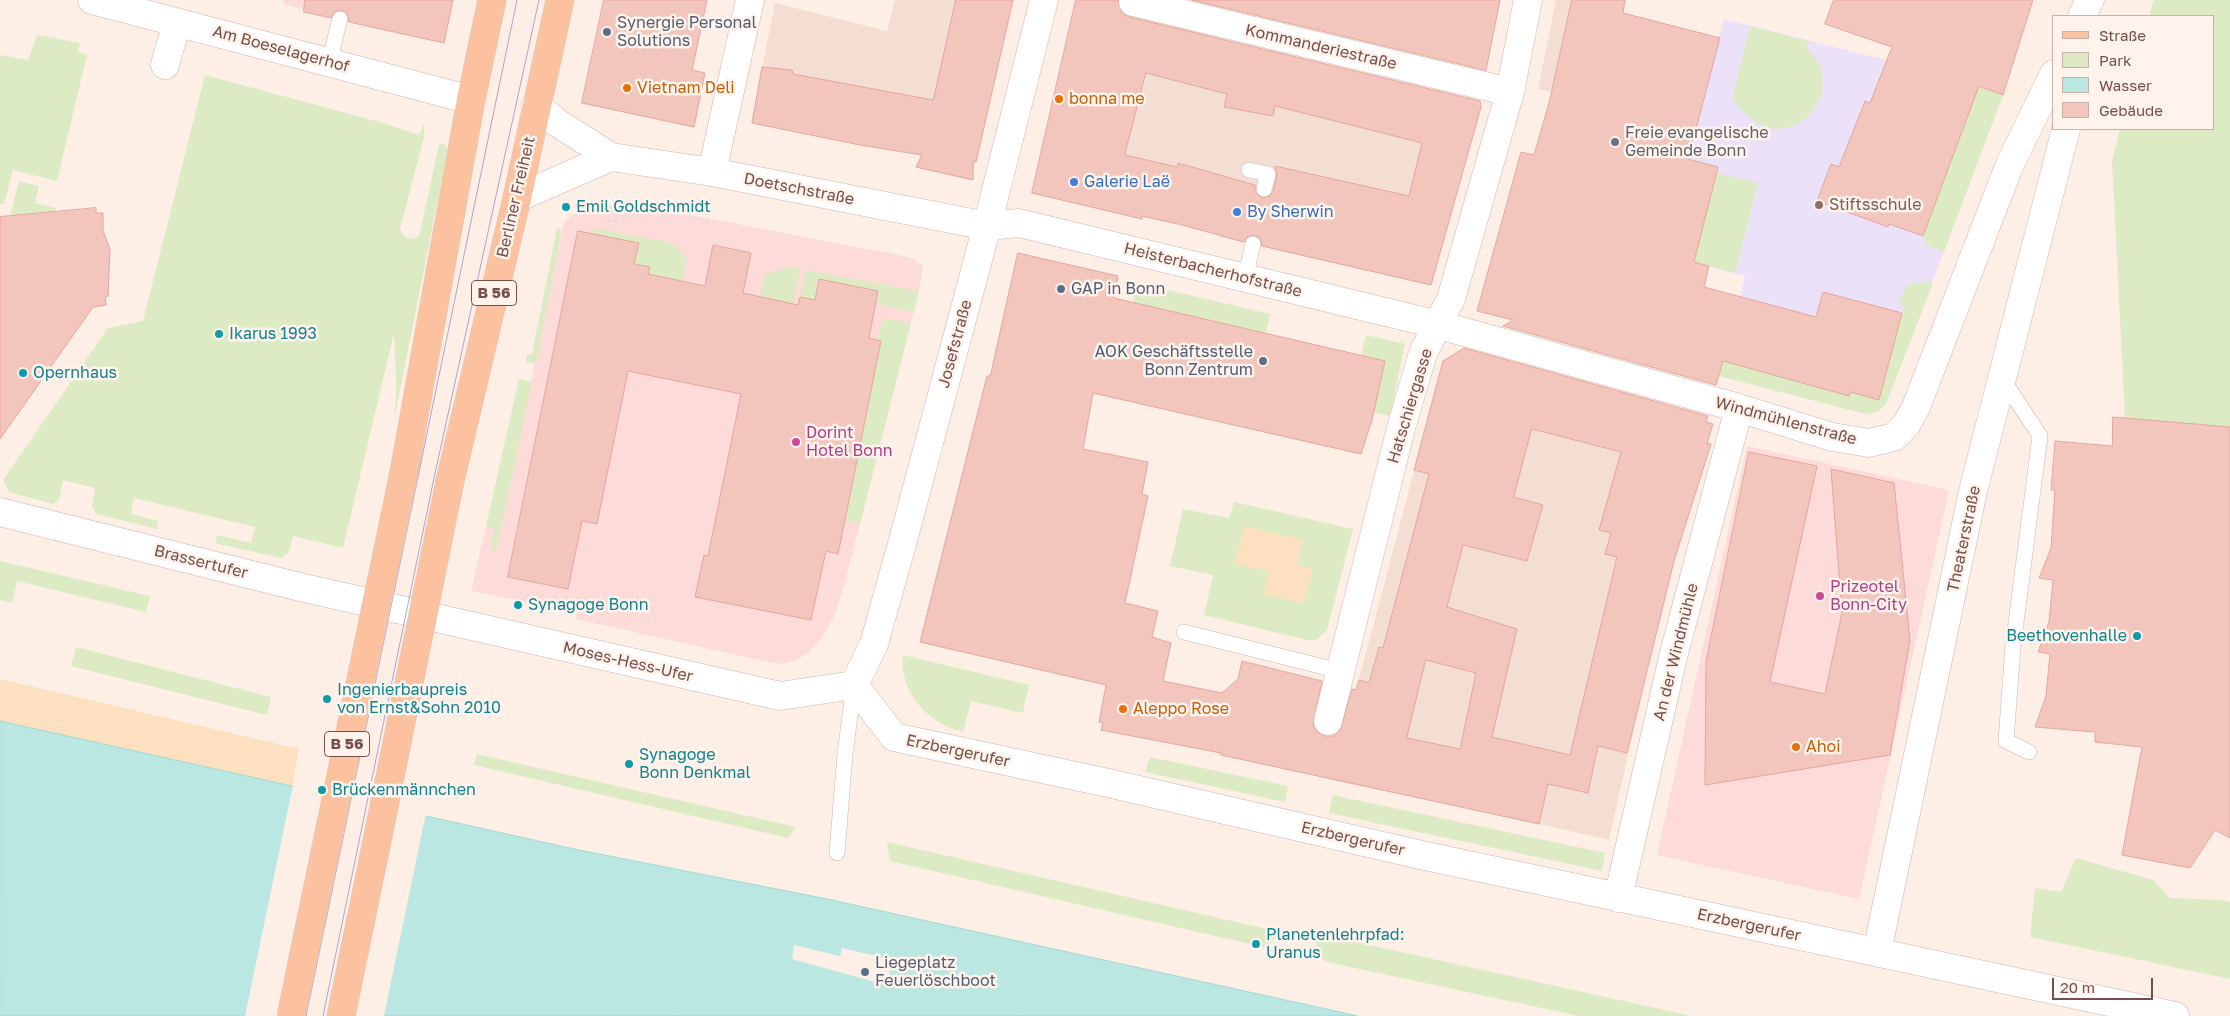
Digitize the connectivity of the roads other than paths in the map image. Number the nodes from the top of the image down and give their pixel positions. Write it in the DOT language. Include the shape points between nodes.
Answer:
graph roads {
  1 [pos="492,0"];
  2 [pos="560,0"];
  3 [pos="750,0"];
  4 [pos="1044,0"];
  5 [pos="1528,0"];
  6 [pos="2090,0"];
  7 [pos="2098,0"];
  8 [pos="98,2"];
  9 [pos="1133,2"];
  10 [pos="2082,15"];
  11 [pos="2094,15"];
  12 [pos="340,19"];
  13 [pos="177,22"];
  14 [pos="329,62"];
  15 [pos="165,65"];
  16 [pos="2052,78"];
  17 [pos="1510,92"];
  18 [pos="470,100"];
  19 [pos="536,105"];
  20 [pos="2066,130"];
  21 [pos="611,157"];
  22 [pos="1249,170"];
  23 [pos="712,172"];
  24 [pos="1264,189"];
  25 [pos="517,198"];
  26 [pos="987,226"];
  27 [pos="1253,244"];
  28 [pos="1245,278"];
  29 [pos="1439,325"];
  30 [pos="2002,378"];
  31 [pos="1739,408"];
  32 [pos="0,512"];
  33 [pos="403,610"];
  34 [pos="1184,632"];
  35 [pos="1340,671"];
  36 [pos="854,685"];
  37 [pos="1328,721"];
  38 [pos="2029,752"];
  39 [pos="837,853"];
  40 [pos="1618,898"];
  41 [pos="1877,952"];
  42 [pos="291,1016"];
  43 [pos="341,1016"];
  44 [pos="2175,1016"];
  1 -- 18 [label="main road, B 56"];
  2 -- 19 [label="main road, Berliner Freiheit / B 56"];
  3 -- 23 [label="street"];
  4 -- 26 [label="street, Josefstraße"];
  5 -- 17 [label="street, Hatschiergasse"];
  6 -- 10 [label="street"];
  7 -- 11 [label="street"];
  8 -- 13 [label="street, Am Boeselagerhof"];
  9 -- 17 [label="street, Kommanderiestraße"];
  12 -- 14 [label="lane"];
  13 -- 14 [label="street, Am Boeselagerhof"];
  13 -- 15 [label="street"];
  14 -- 18 [label="street, Am Boeselagerhof"];
  16 -- 31 [label="street, Windmühlenstraße" via="2010,164 1916,407 1894,437 1869,443 1832,437"];
  17 -- 29 [label="street, Hatschiergasse" via="1451,299"];
  18 -- 42 [label="main road, B 56, bridge" via="404,472"];
  19 -- 21 [label="street, Doetschstraße" via="556,122"];
  19 -- 25 [label="main road, Berliner Freiheit / B 56"];
  20 -- 30 [label="street, Theaterstraße"];
  21 -- 23 [label="street, Doetschstraße"];
  21 -- 25 [label="street"];
  22 -- 24 [label="lane" via="1268,174"];
  23 -- 26 [label="street, Doetschstraße"];
  25 -- 43 [label="main road, Berliner Freiheit / B 56, bridge" via="450,482"];
  26 -- 28 [label="street, Heisterbacherhofstraße" via="1019,222"];
  26 -- 36 [label="street, Josefstraße" via="874,644"];
  27 -- 28 [label="lane"];
  28 -- 29 [label="street, Heisterbacherhofstraße"];
  29 -- 31 [label="street, Windmühlenstraße"];
  29 -- 35 [label="street, Hatschiergasse" via="1423,353 1404,418"];
  30 -- 38 [label="lane" via="2040,436 2006,740"];
  30 -- 41 [label="street, Theaterstraße" via="1973,491"];
  31 -- 40 [label="street, An der Windmühle" via="1671,667"];
  32 -- 33 [label="street, Brassertufer"];
  33 -- 36 [label="street, Moses-Hess-Ufer" via="780,696"];
  34 -- 35 [label="lane"];
  35 -- 37 [label="street, Hatschiergasse"];
  36 -- 39 [label="lane"];
  36 -- 40 [label="street, Erzbergerufer" via="894,737"];
  40 -- 41 [label="street, Erzbergerufer"];
  41 -- 44 [label="street, Erzbergerufer"];
}
